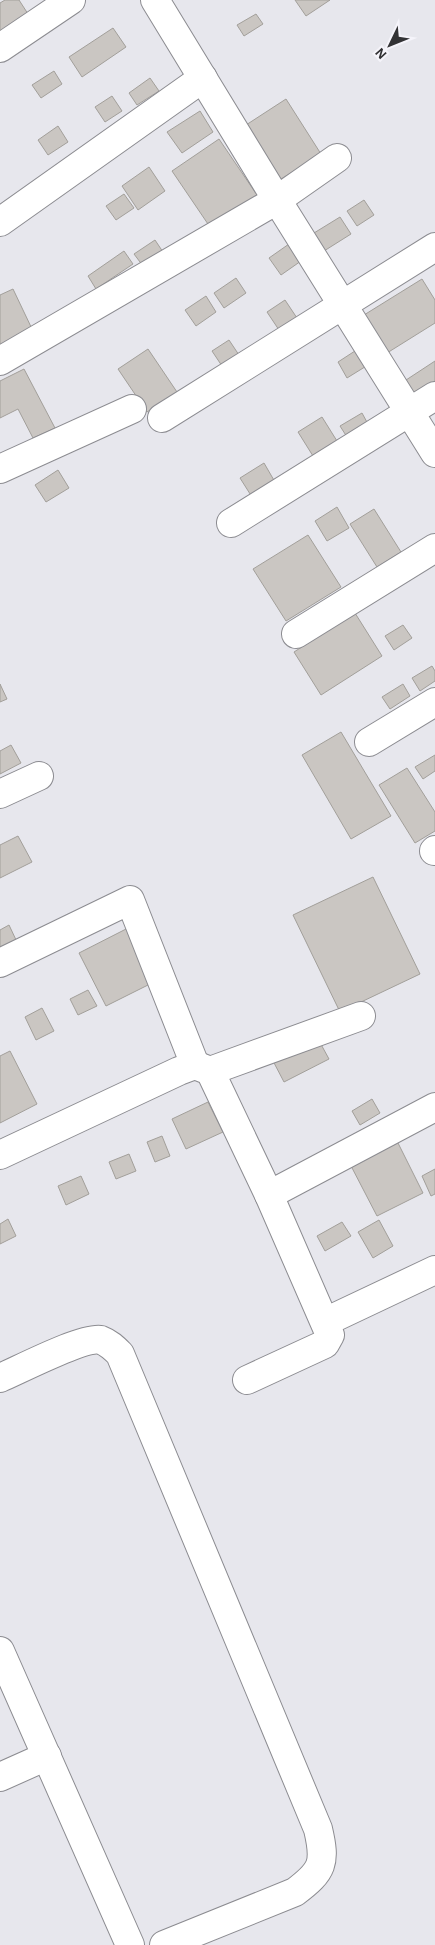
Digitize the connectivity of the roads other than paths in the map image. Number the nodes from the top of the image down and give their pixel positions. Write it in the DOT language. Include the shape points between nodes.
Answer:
graph roads {
  1 [pos="71,0"];
  2 [pos="155,0"];
  3 [pos="0,48"];
  4 [pos="203,78"];
  5 [pos="337,158"];
  6 [pos="277,200"];
  7 [pos="0,222"];
  8 [pos="435,247"];
  9 [pos="344,305"];
  10 [pos="0,361"];
  11 [pos="435,396"];
  12 [pos="132,409"];
  13 [pos="410,412"];
  14 [pos="162,418"];
  15 [pos="435,453"];
  16 [pos="0,469"];
  17 [pos="231,523"];
  18 [pos="435,548"];
  19 [pos="296,634"];
  20 [pos="435,702"];
  21 [pos="369,742"];
  22 [pos="40,776"];
  23 [pos="0,794"];
  24 [pos="0,963"];
  25 [pos="361,1016"];
  26 [pos="202,1068"];
  27 [pos="435,1107"];
  28 [pos="0,1154"];
  29 [pos="269,1195"];
  30 [pos="435,1270"];
  31 [pos="325,1322"];
  32 [pos="0,1378"];
  33 [pos="247,1380"];
  34 [pos="0,1650"];
  35 [pos="47,1756"];
  36 [pos="0,1777"];
  37 [pos="130,1945"];
  38 [pos="164,1945"];
  1 -- 3 [label="street"];
  2 -- 4 [label="street"];
  4 -- 6 [label="street"];
  4 -- 7 [label="street"];
  5 -- 6 [label="street"];
  6 -- 9 [label="street"];
  6 -- 10 [label="street"];
  8 -- 9 [label="street"];
  9 -- 13 [label="street"];
  9 -- 14 [label="street"];
  11 -- 13 [label="street"];
  12 -- 16 [label="street"];
  13 -- 15 [label="street"];
  13 -- 17 [label="street"];
  18 -- 19 [label="street"];
  20 -- 21 [label="street"];
  22 -- 23 [label="street"];
  24 -- 26 [label="street" via="130,900"];
  25 -- 26 [label="street"];
  26 -- 28 [label="street" via="179,1071"];
  26 -- 29 [label="street"];
  27 -- 29 [label="street"];
  29 -- 31 [label="street"];
  30 -- 31 [label="street"];
  31 -- 33 [label="street" via="330,1335 325,1344"];
  32 -- 38 [label="street" via="84,1341 100,1340 120,1354 318,1829 322,1849 320,1866 311,1880 295,1892"];
  34 -- 35 [label="street"];
  35 -- 36 [label="street"];
  35 -- 37 [label="street"];
}
